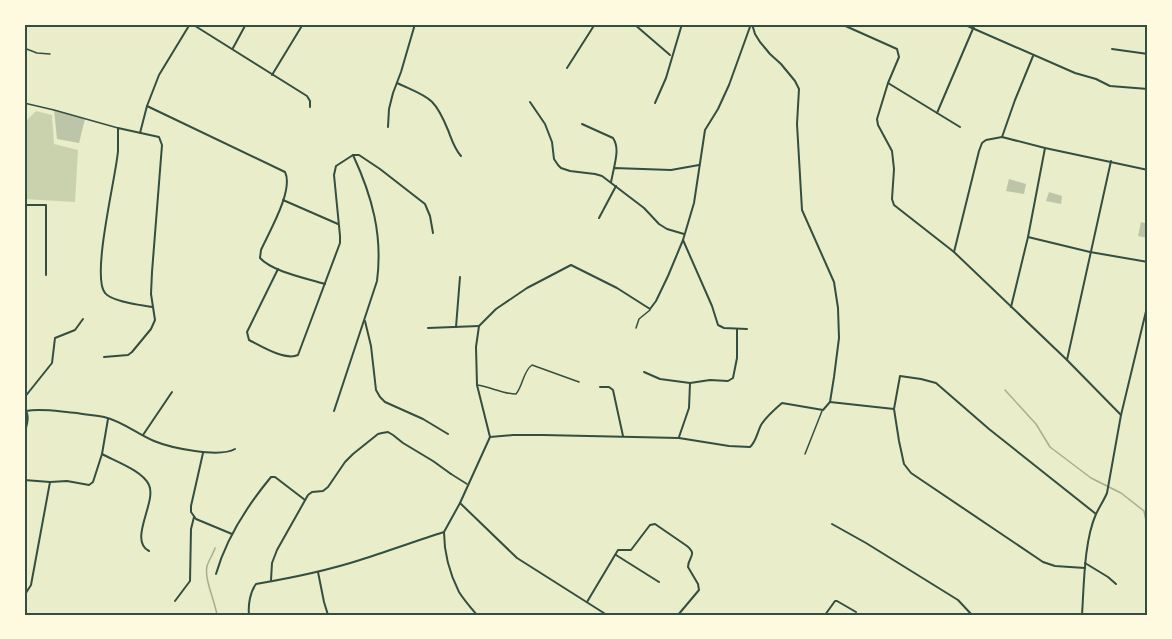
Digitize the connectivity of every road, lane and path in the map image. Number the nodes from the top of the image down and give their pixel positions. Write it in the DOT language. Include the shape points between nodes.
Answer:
graph roads {
  1 [pos="191,24"];
  2 [pos="246,24"];
  3 [pos="303,24"];
  4 [pos="415,24"];
  5 [pos="595,24"];
  6 [pos="634,24"];
  7 [pos="682,24"];
  8 [pos="751,24"];
  9 [pos="841,24"];
  10 [pos="963,24"];
  11 [pos="975,24"];
  12 [pos="974,28"];
  13 [pos="24,48"];
  14 [pos="232,49"];
  15 [pos="1112,50"];
  16 [pos="50,54"];
  17 [pos="1148,54"];
  18 [pos="1033,55"];
  19 [pos="671,56"];
  20 [pos="567,68"];
  21 [pos="272,75"];
  22 [pos="396,83"];
  23 [pos="888,83"];
  24 [pos="1148,89"];
  25 [pos="530,102"];
  26 [pos="24,103"];
  27 [pos="655,103"];
  28 [pos="147,106"];
  29 [pos="310,107"];
  30 [pos="937,113"];
  31 [pos="582,124"];
  32 [pos="388,127"];
  33 [pos="960,127"];
  34 [pos="118,128"];
  35 [pos="140,133"];
  36 [pos="1002,137"];
  37 [pos="1045,148"];
  38 [pos="353,155"];
  39 [pos="461,156"];
  40 [pos="1111,161"];
  41 [pos="700,165"];
  42 [pos="614,168"];
  43 [pos="1148,170"];
  44 [pos="611,182"];
  45 [pos="616,186"];
  46 [pos="283,200"];
  47 [pos="24,205"];
  48 [pos="599,218"];
  49 [pos="339,225"];
  50 [pos="433,233"];
  51 [pos="684,234"];
  52 [pos="1028,237"];
  53 [pos="682,240"];
  54 [pos="954,252"];
  55 [pos="1090,252"];
  56 [pos="1148,262"];
  57 [pos="278,269"];
  58 [pos="46,275"];
  59 [pos="460,277"];
  60 [pos="325,284"];
  61 [pos="1148,303"];
  62 [pos="153,307"];
  63 [pos="1010,307"];
  64 [pos="650,309"];
  65 [pos="83,319"];
  66 [pos="365,320"];
  67 [pos="479,326"];
  68 [pos="456,327"];
  69 [pos="428,328"];
  70 [pos="636,328"];
  71 [pos="737,329"];
  72 [pos="747,329"];
  73 [pos="104,357"];
  74 [pos="1067,360"];
  75 [pos="644,372"];
  76 [pos="579,382"];
  77 [pos="690,383"];
  78 [pos="477,385"];
  79 [pos="600,387"];
  80 [pos="172,392"];
  81 [pos="24,398"];
  82 [pos="830,402"];
  83 [pos="894,409"];
  84 [pos="25,410"];
  85 [pos="334,411"];
  86 [pos="823,411"];
  87 [pos="1121,415"];
  88 [pos="108,418"];
  89 [pos="24,434"];
  90 [pos="448,434"];
  91 [pos="143,435"];
  92 [pos="623,436"];
  93 [pos="490,437"];
  94 [pos="679,438"];
  95 [pos="235,449"];
  96 [pos="203,452"];
  97 [pos="102,454"];
  98 [pos="805,454"];
  99 [pos="451,474"];
  100 [pos="24,480"];
  101 [pos="50,482"];
  102 [pos="468,485"];
  103 [pos="305,500"];
  104 [pos="460,503"];
  105 [pos="1096,514"];
  106 [pos="194,517"];
  107 [pos="832,524"];
  108 [pos="444,532"];
  109 [pos="232,534"];
  110 [pos="149,551"];
  111 [pos="616,555"];
  112 [pos="1085,563"];
  113 [pos="1085,568"];
  114 [pos="318,572"];
  115 [pos="216,574"];
  116 [pos="271,581"];
  117 [pos="659,582"];
  118 [pos="1116,584"];
  119 [pos="24,596"];
  120 [pos="176,601"];
  121 [pos="587,602"];
  122 [pos="856,612"];
  123 [pos="249,615"];
  124 [pos="328,615"];
  125 [pos="477,615"];
  126 [pos="608,615"];
  127 [pos="678,615"];
  128 [pos="825,615"];
  129 [pos="972,615"];
  130 [pos="1083,615"];
  1 -- 14 [label="street"];
  1 -- 28 [label="street" via="159,75"];
  2 -- 14 [label="street"];
  3 -- 21 [label="street"];
  4 -- 22 [label="street"];
  5 -- 20 [label="street"];
  6 -- 19 [label="street"];
  7 -- 19 [label="street"];
  8 -- 41 [label="street" via="729,85 705,130"];
  8 -- 82 [label="street" via="760,42 799,89 802,210 837,298 838,338"];
  9 -- 23 [label="street" via="897,49 899,57"];
  10 -- 12 [label="street"];
  11 -- 12 [label="street"];
  12 -- 18 [label="street"];
  12 -- 30 [label="street"];
  13 -- 16 [label="lane"];
  14 -- 21 [label="street"];
  15 -- 17 [label="street"];
  18 -- 24 [label="street" via="1110,86"];
  18 -- 36 [label="street"];
  19 -- 27 [label="street"];
  21 -- 29 [label="street" via="307,96"];
  22 -- 32 [label="street"];
  22 -- 39 [label="street" via="429,97"];
  23 -- 30 [label="street"];
  23 -- 54 [label="street" via="877,119 892,151 894,205"];
  25 -- 44 [label="street" via="545,124 561,168 595,174"];
  26 -- 34 [label="lane"];
  28 -- 35 [label="street"];
  28 -- 46 [label="street" via="285,172 288,180"];
  30 -- 33 [label="street"];
  31 -- 42 [label="street" via="614,138"];
  34 -- 35 [label="street"];
  34 -- 62 [label="street" via="101,285 106,295 115,299"];
  35 -- 62 [label="street" via="159,137 162,145"];
  36 -- 37 [label="street"];
  36 -- 54 [label="street" via="989,138 982,144"];
  37 -- 40 [label="street"];
  37 -- 52 [label="street"];
  38 -- 49 [label="street" via="336,166"];
  38 -- 50 [label="street" via="380,169 425,204"];
  38 -- 66 [label="street" via="378,229 380,261"];
  40 -- 43 [label="street"];
  40 -- 55 [label="street"];
  41 -- 42 [label="street" via="671,170"];
  41 -- 51 [label="street"];
  42 -- 44 [label="street"];
  44 -- 45 [label="street"];
  45 -- 48 [label="street"];
  45 -- 51 [label="street" via="659,224"];
  46 -- 49 [label="street"];
  46 -- 57 [label="street" via="260,255"];
  47 -- 58 [label="street" via="46,205"];
  49 -- 60 [label="street" via="340,243"];
  51 -- 53 [label="street"];
  52 -- 55 [label="street"];
  52 -- 63 [label="street"];
  53 -- 64 [label="street"];
  53 -- 71 [label="street" via="718,325"];
  54 -- 63 [label="street"];
  55 -- 56 [label="street"];
  55 -- 74 [label="street"];
  57 -- 60 [label="street"];
  57 -- 60 [label="street" via="247,338 286,357 298,355"];
  59 -- 68 [label="street"];
  61 -- 87 [label="street"];
  62 -- 73 [label="street" via="155,320 139,345 128,355"];
  63 -- 74 [label="street"];
  64 -- 67 [label="street" via="571,265 527,288"];
  64 -- 70 [label="lane"];
  65 -- 81 [label="street" via="75,330 55,338 52,363"];
  66 -- 85 [label="street"];
  66 -- 90 [label="street" via="380,397"];
  67 -- 68 [label="street"];
  67 -- 78 [label="street"];
  68 -- 69 [label="street"];
  71 -- 72 [label="street"];
  71 -- 77 [label="street" via="733,378"];
  74 -- 87 [label="street"];
  75 -- 77 [label="street" via="660,379"];
  76 -- 78 [label="lane" via="532,365 516,394"];
  77 -- 94 [label="street" via="689,408"];
  78 -- 93 [label="street"];
  79 -- 92 [label="street" via="613,390"];
  80 -- 91 [label="street"];
  82 -- 83 [label="street"];
  82 -- 86 [label="street"];
  83 -- 105 [label="street" via="900,376 936,383"];
  83 -- 113 [label="street" via="904,464 911,473 1044,562"];
  84 -- 88 [label="street"];
  84 -- 89 [label="street" via="28,418"];
  86 -- 94 [label="street" via="782,403 760,426 750,447"];
  86 -- 98 [label="lane"];
  87 -- 105 [label="street" via="1107,493"];
  88 -- 91 [label="street"];
  88 -- 97 [label="street"];
  91 -- 96 [label="street" via="177,448"];
  92 -- 93 [label="street"];
  92 -- 94 [label="street"];
  93 -- 102 [label="street"];
  95 -- 96 [label="street"];
  96 -- 106 [label="street" via="191,506"];
  97 -- 101 [label="street" via="93,482"];
  97 -- 110 [label="street" via="136,472 149,484 141,542"];
  99 -- 102 [label="lane"];
  99 -- 103 [label="street" via="388,432 382,433 345,462 328,487 310,493"];
  100 -- 101 [label="street"];
  101 -- 119 [label="street" via="32,585"];
  102 -- 104 [label="street"];
  103 -- 109 [label="street" via="272,476"];
  103 -- 116 [label="street" via="274,556"];
  104 -- 108 [label="street"];
  104 -- 121 [label="street" via="516,558"];
  105 -- 112 [label="street"];
  106 -- 109 [label="street"];
  106 -- 120 [label="street" via="190,581"];
  107 -- 129 [label="street" via="952,597"];
  108 -- 114 [label="street"];
  108 -- 125 [label="street" via="444,548 453,577 460,594"];
  109 -- 115 [label="street"];
  111 -- 117 [label="street"];
  111 -- 121 [label="street"];
  111 -- 127 [label="street" via="619,549 631,550 654,524 692,550 688,567 699,590"];
  112 -- 113 [label="street"];
  112 -- 118 [label="street"];
  113 -- 130 [label="street"];
  114 -- 116 [label="street"];
  114 -- 124 [label="street"];
  116 -- 123 [label="street" via="254,585"];
  121 -- 126 [label="street"];
  122 -- 128 [label="street" via="835,601"];
}
